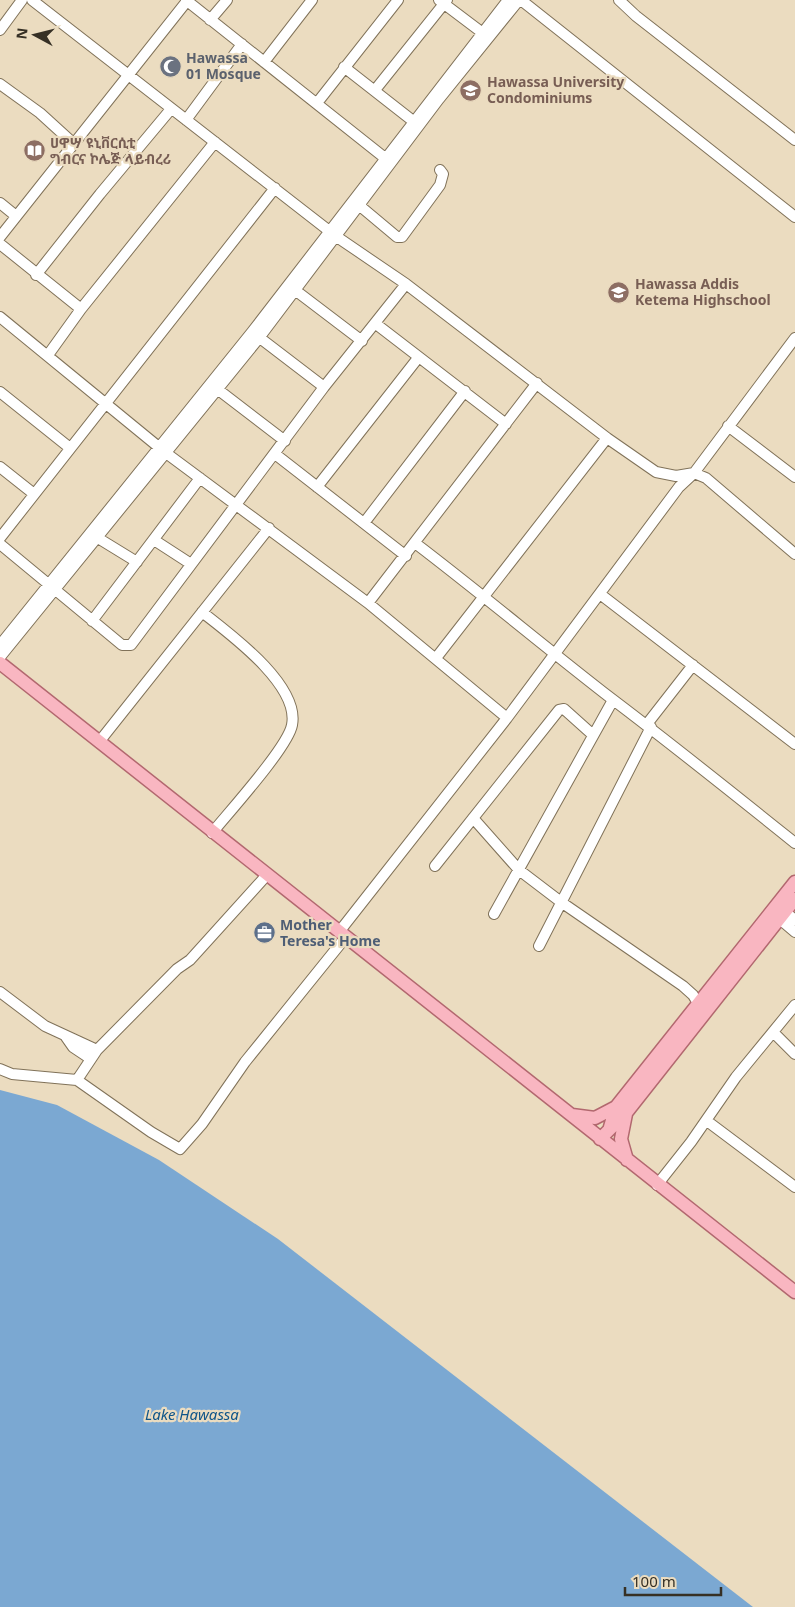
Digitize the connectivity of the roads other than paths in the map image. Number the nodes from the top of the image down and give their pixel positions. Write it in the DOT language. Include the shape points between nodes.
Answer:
graph roads {
  1 [pos="22,0"];
  2 [pos="32,0"];
  3 [pos="186,0"];
  4 [pos="227,0"];
  5 [pos="312,0"];
  6 [pos="398,0"];
  7 [pos="508,0"];
  8 [pos="520,0"];
  9 [pos="619,0"];
  10 [pos="443,1"];
  11 [pos="210,20"];
  12 [pos="0,30"];
  13 [pos="484,34"];
  14 [pos="242,44"];
  15 [pos="264,62"];
  16 [pos="344,67"];
  17 [pos="128,75"];
  18 [pos="0,84"];
  19 [pos="376,90"];
  20 [pos="317,103"];
  21 [pos="171,109"];
  22 [pos="186,120"];
  23 [pos="413,121"];
  24 [pos="795,140"];
  25 [pos="215,142"];
  26 [pos="74,144"];
  27 [pos="385,158"];
  28 [pos="440,170"];
  29 [pos="275,188"];
  30 [pos="0,203"];
  31 [pos="360,206"];
  32 [pos="16,216"];
  33 [pos="795,217"];
  34 [pos="333,234"];
  35 [pos="0,237"];
  36 [pos="0,244"];
  37 [pos="36,275"];
  38 [pos="406,284"];
  39 [pos="291,287"];
  40 [pos="81,309"];
  41 [pos="0,317"];
  42 [pos="376,324"];
  43 [pos="256,335"];
  44 [pos="795,338"];
  45 [pos="362,341"];
  46 [pos="48,355"];
  47 [pos="418,358"];
  48 [pos="537,383"];
  49 [pos="214,386"];
  50 [pos="324,387"];
  51 [pos="465,391"];
  52 [pos="0,392"];
  53 [pos="107,402"];
  54 [pos="506,424"];
  55 [pos="728,426"];
  56 [pos="606,438"];
  57 [pos="285,441"];
  58 [pos="70,448"];
  59 [pos="162,450"];
  60 [pos="275,454"];
  61 [pos="0,467"];
  62 [pos="694,473"];
  63 [pos="795,477"];
  64 [pos="200,478"];
  65 [pos="317,487"];
  66 [pos="34,494"];
  67 [pos="237,505"];
  68 [pos="364,523"];
  69 [pos="269,528"];
  70 [pos="94,536"];
  71 [pos="0,538"];
  72 [pos="154,540"];
  73 [pos="415,543"];
  74 [pos="0,544"];
  75 [pos="795,554"];
  76 [pos="406,556"];
  77 [pos="137,562"];
  78 [pos="191,564"];
  79 [pos="51,588"];
  80 [pos="483,594"];
  81 [pos="600,594"];
  82 [pos="368,603"];
  83 [pos="202,612"];
  84 [pos="92,621"];
  85 [pos="0,645"];
  86 [pos="555,654"];
  87 [pos="0,657"];
  88 [pos="436,658"];
  89 [pos="0,663"];
  90 [pos="693,665"];
  91 [pos="613,700"];
  92 [pos="507,718"];
  93 [pos="649,726"];
  94 [pos="594,735"];
  95 [pos="99,742"];
  96 [pos="795,744"];
  97 [pos="473,818"];
  98 [pos="212,833"];
  99 [pos="795,843"];
  100 [pos="435,866"];
  101 [pos="519,870"];
  102 [pos="266,876"];
  103 [pos="795,882"];
  104 [pos="795,899"];
  105 [pos="561,902"];
  106 [pos="777,912"];
  107 [pos="494,914"];
  108 [pos="795,920"];
  109 [pos="795,932"];
  110 [pos="342,935"];
  111 [pos="540,946"];
  112 [pos="0,992"];
  113 [pos="795,1005"];
  114 [pos="702,1008"];
  115 [pos="774,1033"];
  116 [pos="795,1054"];
  117 [pos="94,1055"];
  118 [pos="0,1069"];
  119 [pos="77,1080"];
  120 [pos="621,1110"];
  121 [pos="570,1115"];
  122 [pos="707,1121"];
  123 [pos="600,1139"];
  124 [pos="627,1160"];
  125 [pos="656,1185"];
  126 [pos="795,1187"];
  127 [pos="795,1292"];
  1 -- 12 [label="street"];
  2 -- 17 [label="street"];
  3 -- 11 [label="street"];
  3 -- 17 [label="street"];
  4 -- 11 [label="street"];
  5 -- 15 [label="street"];
  6 -- 16 [label="street"];
  7 -- 13 [label="street"];
  8 -- 31 [label="street"];
  8 -- 33 [label="street"];
  9 -- 24 [label="street"];
  10 -- 13 [label="street"];
  10 -- 19 [label="street"];
  11 -- 14 [label="street"];
  13 -- 23 [label="street"];
  14 -- 15 [label="street"];
  14 -- 22 [label="street"];
  15 -- 20 [label="street"];
  16 -- 19 [label="street"];
  16 -- 20 [label="street"];
  17 -- 21 [label="street"];
  17 -- 26 [label="street"];
  18 -- 26 [label="street" via="40,112"];
  19 -- 23 [label="street"];
  20 -- 27 [label="street"];
  21 -- 22 [label="street"];
  21 -- 37 [label="street"];
  22 -- 25 [label="street"];
  23 -- 27 [label="street"];
  25 -- 29 [label="street"];
  25 -- 40 [label="street"];
  26 -- 32 [label="street"];
  27 -- 34 [label="street"];
  28 -- 31 [label="street" via="444,174 440,185 402,237 397,237"];
  29 -- 34 [label="street"];
  29 -- 53 [label="street"];
  30 -- 32 [label="street"];
  31 -- 34 [label="street"];
  32 -- 35 [label="street"];
  34 -- 38 [label="street"];
  34 -- 39 [label="street"];
  36 -- 37 [label="street"];
  37 -- 40 [label="street"];
  38 -- 42 [label="street"];
  38 -- 48 [label="street"];
  39 -- 43 [label="street"];
  39 -- 45 [label="street"];
  40 -- 46 [label="street"];
  41 -- 46 [label="street"];
  42 -- 45 [label="street"];
  42 -- 47 [label="street"];
  43 -- 49 [label="street"];
  43 -- 50 [label="street"];
  44 -- 55 [label="street"];
  45 -- 50 [label="street"];
  46 -- 53 [label="street"];
  47 -- 51 [label="street"];
  47 -- 65 [label="street"];
  48 -- 54 [label="street"];
  48 -- 56 [label="street"];
  49 -- 57 [label="street"];
  49 -- 59 [label="street"];
  50 -- 57 [label="street"];
  51 -- 54 [label="street"];
  51 -- 68 [label="street"];
  52 -- 58 [label="street"];
  53 -- 58 [label="street"];
  53 -- 59 [label="street"];
  54 -- 73 [label="street"];
  55 -- 62 [label="street"];
  55 -- 63 [label="street"];
  56 -- 62 [label="street" via="656,472 676,476"];
  56 -- 80 [label="street"];
  57 -- 60 [label="street"];
  58 -- 66 [label="street"];
  59 -- 64 [label="street"];
  59 -- 70 [label="street"];
  60 -- 65 [label="street"];
  60 -- 67 [label="street"];
  61 -- 66 [label="street"];
  62 -- 75 [label="street" via="706,478"];
  62 -- 81 [label="street" via="679,487"];
  64 -- 67 [label="street"];
  64 -- 72 [label="street"];
  65 -- 68 [label="street"];
  66 -- 71 [label="street"];
  67 -- 69 [label="street"];
  67 -- 78 [label="street"];
  68 -- 76 [label="street"];
  69 -- 82 [label="street"];
  69 -- 83 [label="street"];
  70 -- 77 [label="street"];
  70 -- 79 [label="street"];
  72 -- 77 [label="street"];
  72 -- 78 [label="street"];
  73 -- 76 [label="street"];
  73 -- 80 [label="street"];
  74 -- 79 [label="street"];
  76 -- 82 [label="street"];
  77 -- 84 [label="street"];
  78 -- 84 [label="street" via="131,645 122,645"];
  79 -- 84 [label="street"];
  79 -- 85 [label="street"];
  79 -- 87 [label="street"];
  80 -- 86 [label="street"];
  80 -- 88 [label="street"];
  81 -- 86 [label="street"];
  81 -- 90 [label="street"];
  82 -- 88 [label="street"];
  83 -- 95 [label="street"];
  83 -- 98 [label="street" via="268,668 280,684 292,716 292,727 278,752"];
  86 -- 91 [label="street"];
  86 -- 92 [label="street"];
  88 -- 92 [label="street"];
  89 -- 95 [label="main road"];
  90 -- 93 [label="street"];
  90 -- 96 [label="street"];
  91 -- 93 [label="street"];
  91 -- 94 [label="street"];
  92 -- 110 [label="street"];
  93 -- 99 [label="street"];
  93 -- 105 [label="street"];
  94 -- 97 [label="street" via="564,710 558,710"];
  94 -- 101 [label="street"];
  95 -- 98 [label="main road"];
  97 -- 100 [label="street"];
  97 -- 101 [label="street"];
  98 -- 102 [label="main road"];
  101 -- 105 [label="street"];
  101 -- 107 [label="street"];
  102 -- 110 [label="main road"];
  102 -- 117 [label="street" via="190,960 177,969"];
  103 -- 106 [label="main road"];
  104 -- 106 [label="main road"];
  105 -- 111 [label="street"];
  105 -- 114 [label="street" via="682,986"];
  106 -- 108 [label="street"];
  106 -- 109 [label="street"];
  106 -- 114 [label="main road"];
  110 -- 119 [label="street" via="180,1149"];
  110 -- 121 [label="main road"];
  112 -- 117 [label="street" via="44,1026"];
  113 -- 115 [label="street"];
  114 -- 120 [label="main road"];
  115 -- 116 [label="street"];
  115 -- 122 [label="street" via="736,1077"];
  117 -- 119 [label="street"];
  118 -- 119 [label="street" via="12,1074"];
  120 -- 121 [label="main road" via="595,1118"];
  120 -- 123 [label="main road"];
  120 -- 124 [label="main road" via="621,1139"];
  121 -- 123 [label="main road"];
  122 -- 125 [label="street"];
  122 -- 126 [label="street"];
  123 -- 124 [label="main road"];
  124 -- 125 [label="main road"];
  125 -- 127 [label="main road"];
}
